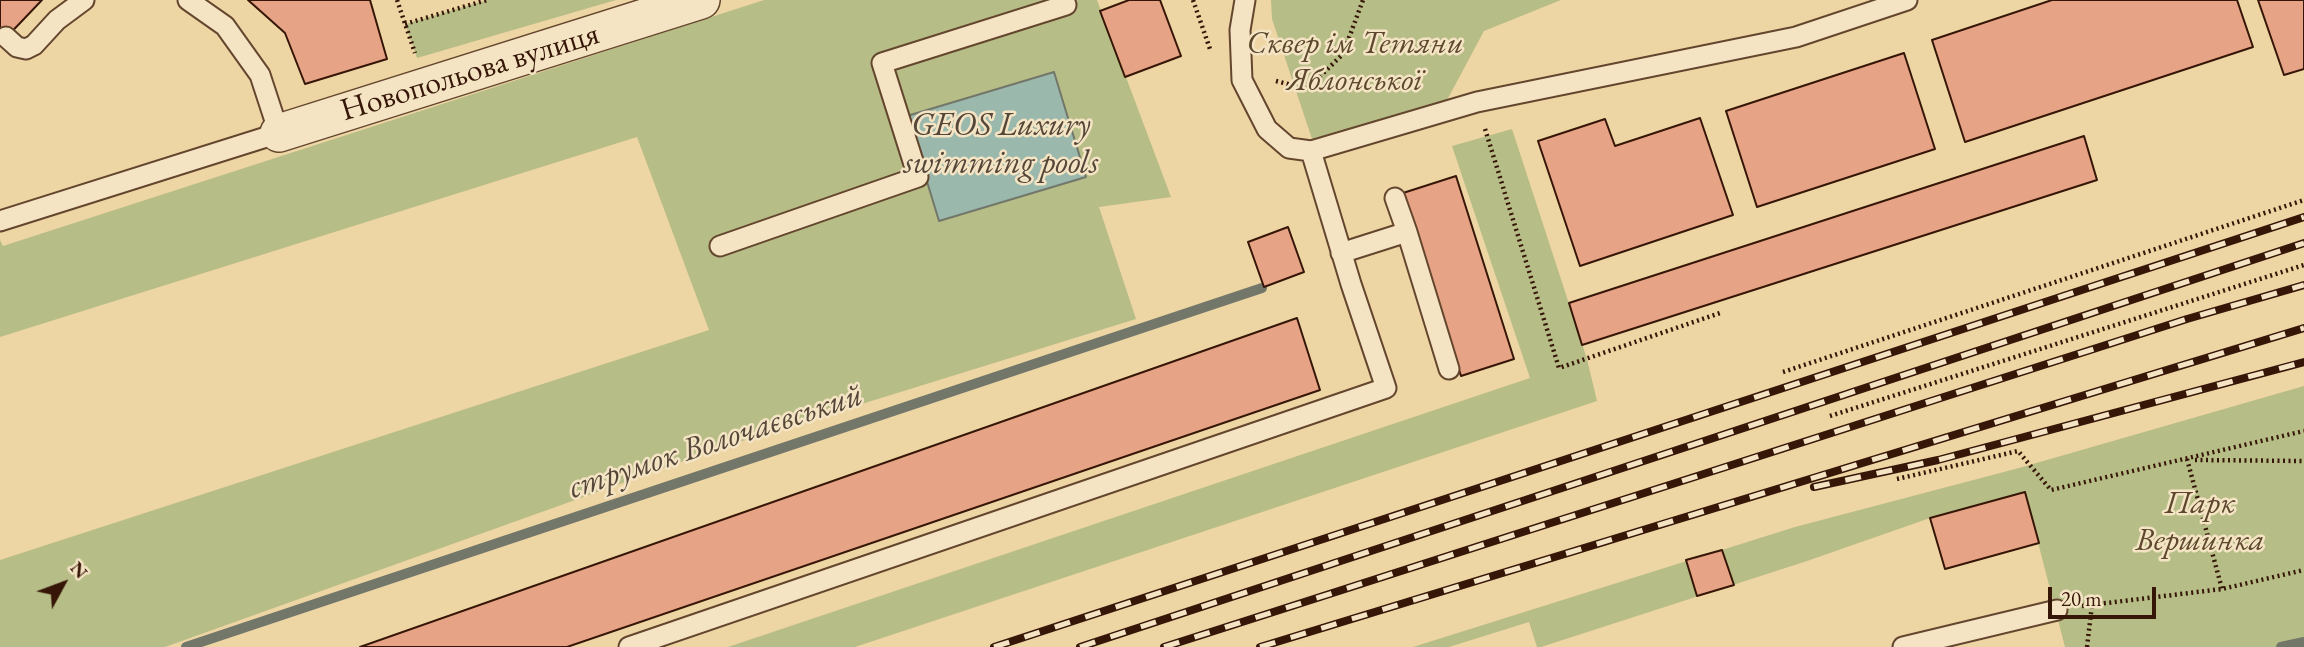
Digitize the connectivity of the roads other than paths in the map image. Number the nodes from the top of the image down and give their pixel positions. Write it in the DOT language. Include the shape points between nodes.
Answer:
graph roads {
  1 [pos="84,0"];
  2 [pos="188,0"];
  3 [pos="701,0"];
  4 [pos="1064,0"];
  5 [pos="1245,0"];
  6 [pos="1907,0"];
  7 [pos="6,37"];
  8 [pos="279,133"];
  9 [pos="1311,151"];
  10 [pos="1395,198"];
  11 [pos="0,221"];
  12 [pos="1407,232"];
  13 [pos="720,246"];
  14 [pos="1341,253"];
  15 [pos="1449,369"];
  16 [pos="2057,610"];
  17 [pos="629,647"];
  18 [pos="1903,647"];
  1 -- 7 [label="lane" via="26,49"];
  2 -- 8 [label="lane" via="225,26 260,75"];
  3 -- 8 [label="street, Новопольова вулиця"];
  4 -- 13 [label="lane" via="1066,5 882,62 918,177"];
  5 -- 9 [label="lane" via="1240,30 1242,80 1267,129 1289,148"];
  6 -- 9 [label="lane" via="1796,37 1477,102"];
  8 -- 11 [label="lane"];
  9 -- 14 [label="lane"];
  10 -- 12 [label="lane"];
  12 -- 14 [label="lane"];
  12 -- 15 [label="lane"];
  14 -- 17 [label="lane" via="1386,388"];
  16 -- 18 [label="lane"];
}
